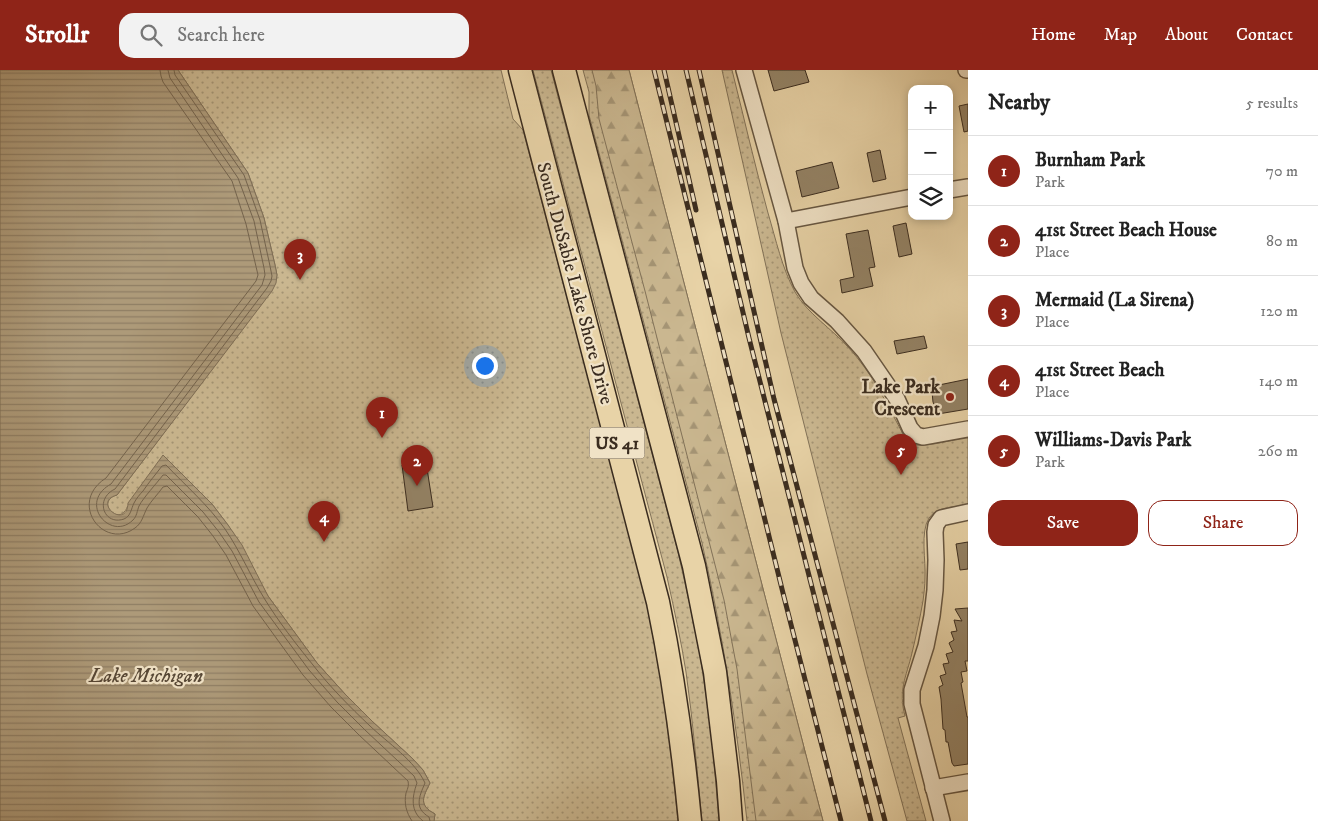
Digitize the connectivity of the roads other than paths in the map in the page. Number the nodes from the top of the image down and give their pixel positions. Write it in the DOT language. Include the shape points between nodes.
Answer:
graph roads {
  1 [pos="520,70"];
  2 [pos="564,70"];
  3 [pos="744,70"];
  4 [pos="968,187"];
  5 [pos="953,189"];
  6 [pos="908,199"];
  7 [pos="786,221"];
  8 [pos="968,429"];
  9 [pos="968,512"];
  10 [pos="968,782"];
  11 [pos="933,788"];
  12 [pos="690,821"];
  13 [pos="731,821"];
  14 [pos="942,821"];
  1 -- 12 [label="highway, South DuSable Lake Shore Drive / US 41" via="658,602 678,710"];
  2 -- 13 [label="highway, US 41" via="694,566 715,672"];
  3 -- 7 [label="street"];
  4 -- 5 [label="street"];
  6 -- 7 [label="street"];
  7 -- 8 [label="street" via="801,283 811,298 864,351 897,399 916,435 923,437"];
  9 -- 11 [label="street" via="941,518 936,525 932,616 912,690 912,704"];
  10 -- 11 [label="street"];
  11 -- 14 [label="street"];
}
